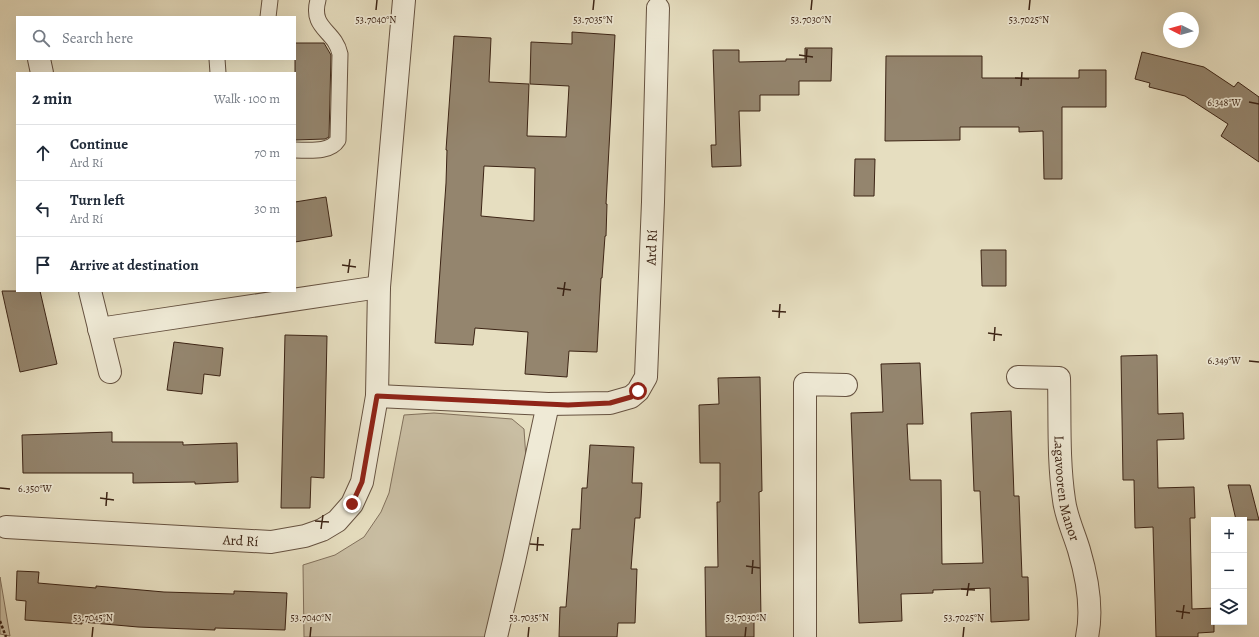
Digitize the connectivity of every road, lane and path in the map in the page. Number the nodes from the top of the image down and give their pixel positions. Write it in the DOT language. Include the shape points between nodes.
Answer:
graph roads {
  1 [pos="270,0"];
  2 [pos="318,0"];
  3 [pos="404,0"];
  4 [pos="658,8"];
  5 [pos="268,16"];
  6 [pos="39,60"];
  7 [pos="217,60"];
  8 [pos="42,72"];
  9 [pos="218,72"];
  10 [pos="296,150"];
  11 [pos="379,287"];
  12 [pos="90,292"];
  13 [pos="99,329"];
  14 [pos="110,372"];
  15 [pos="1018,377"];
  16 [pos="846,385"];
  17 [pos="377,396"];
  18 [pos="548,404"];
  19 [pos="6,527"];
  20 [pos="0,621"];
  21 [pos="6,637"];
  22 [pos="496,637"];
  23 [pos="805,637"];
  24 [pos="1087,637"];
  1 -- 5 [label="lane"];
  2 -- 10 [label="lane" via="315,10 318,20 335,40 340,54 338,140 335,145 319,150"];
  3 -- 11 [label="street, Ard Rí"];
  4 -- 18 [label="street, Ard Rí" via="654,195 646,377 631,397 610,403"];
  6 -- 8 [label="street"];
  7 -- 9 [label="lane"];
  11 -- 13 [label="street"];
  11 -- 17 [label="street, Ard Rí"];
  12 -- 13 [label="street"];
  13 -- 14 [label="street"];
  15 -- 24 [label="street, Lagavooren Manor" via="1059,378 1061,476 1064,503 1086,580 1090,606"];
  16 -- 23 [label="street" via="805,384"];
  17 -- 18 [label="street, Ard Rí"];
  17 -- 19 [label="street, Ard Rí" via="362,482 352,504 337,521 322,530 271,542"];
  18 -- 22 [label="street"];
  20 -- 21 [label="path"];
}
